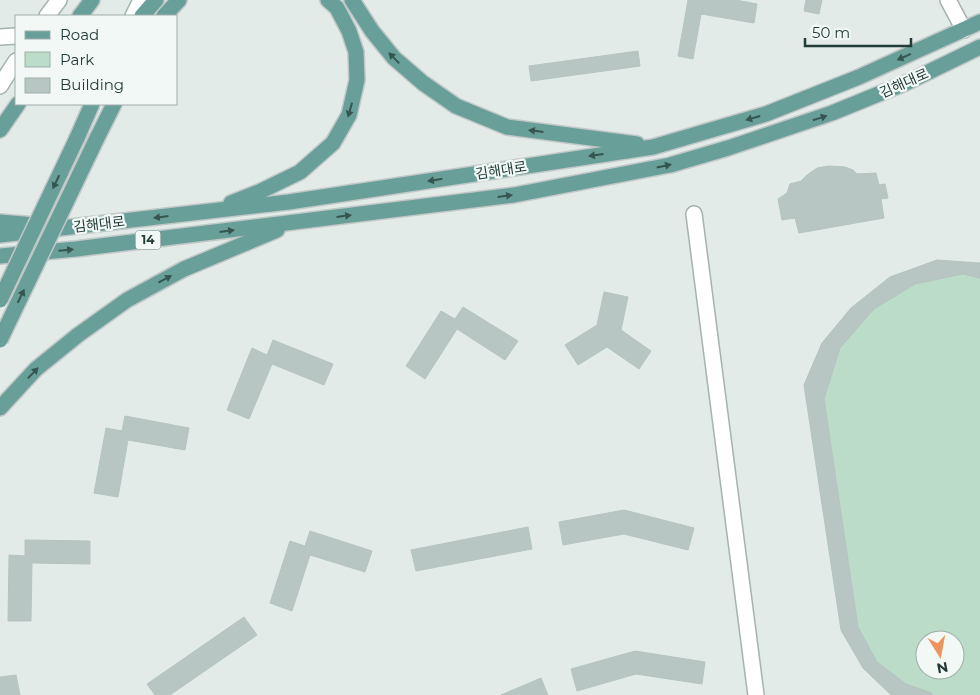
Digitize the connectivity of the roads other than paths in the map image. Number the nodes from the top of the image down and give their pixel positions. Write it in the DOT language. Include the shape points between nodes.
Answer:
graph roads {
  1 [pos="59,0"];
  2 [pos="92,0"];
  3 [pos="141,0"];
  4 [pos="156,0"];
  5 [pos="179,0"];
  6 [pos="328,0"];
  7 [pos="352,0"];
  8 [pos="948,0"];
  9 [pos="48,15"];
  10 [pos="81,15"];
  11 [pos="134,15"];
  12 [pos="143,15"];
  13 [pos="165,15"];
  14 [pos="980,22"];
  15 [pos="964,30"];
  16 [pos="15,36"];
  17 [pos="0,37"];
  18 [pos="980,47"];
  19 [pos="15,63"];
  20 [pos="0,86"];
  21 [pos="17,105"];
  22 [pos="92,105"];
  23 [pos="113,105"];
  24 [pos="0,130"];
  25 [pos="653,147"];
  26 [pos="209,210"];
  27 [pos="694,214"];
  28 [pos="0,222"];
  29 [pos="295,222"];
  30 [pos="72,228"];
  31 [pos="0,235"];
  32 [pos="0,256"];
  33 [pos="0,300"];
  34 [pos="0,340"];
  35 [pos="0,408"];
  36 [pos="756,695"];
  1 -- 9 [label="street"];
  2 -- 10 [label="main road"];
  3 -- 11 [label="street"];
  4 -- 12 [label="main road"];
  5 -- 13 [label="main road"];
  6 -- 26 [label="main road, one-way" via="337,8 356,52 357,80 349,115 333,143 300,172 259,192"];
  25 -- 7 [label="main road, one-way" via="507,127 456,106 394,58"];
  8 -- 15 [label="street"];
  14 -- 15 [label="main road, 김해대로"];
  15 -- 25 [label="main road, 김해대로, one-way" via="766,114"];
  16 -- 17 [label="street"];
  29 -- 18 [label="main road, 김해대로, one-way" via="514,195 670,165 832,114"];
  19 -- 20 [label="street"];
  21 -- 24 [label="main road"];
  22 -- 33 [label="main road, one-way, bridge"];
  34 -- 23 [label="main road, one-way, bridge"];
  25 -- 26 [label="main road, 김해대로, one-way" via="289,202"];
  26 -- 30 [label="main road, 김해대로 / 14, one-way"];
  27 -- 36 [label="street"];
  28 -- 30 [label="main road"];
  32 -- 29 [label="main road, 김해대로 / 14, one-way"];
  35 -- 29 [label="main road, one-way" via="36,369 78,334 127,300 184,269"];
  30 -- 31 [label="main road, 김해대로 / 14"];
}
